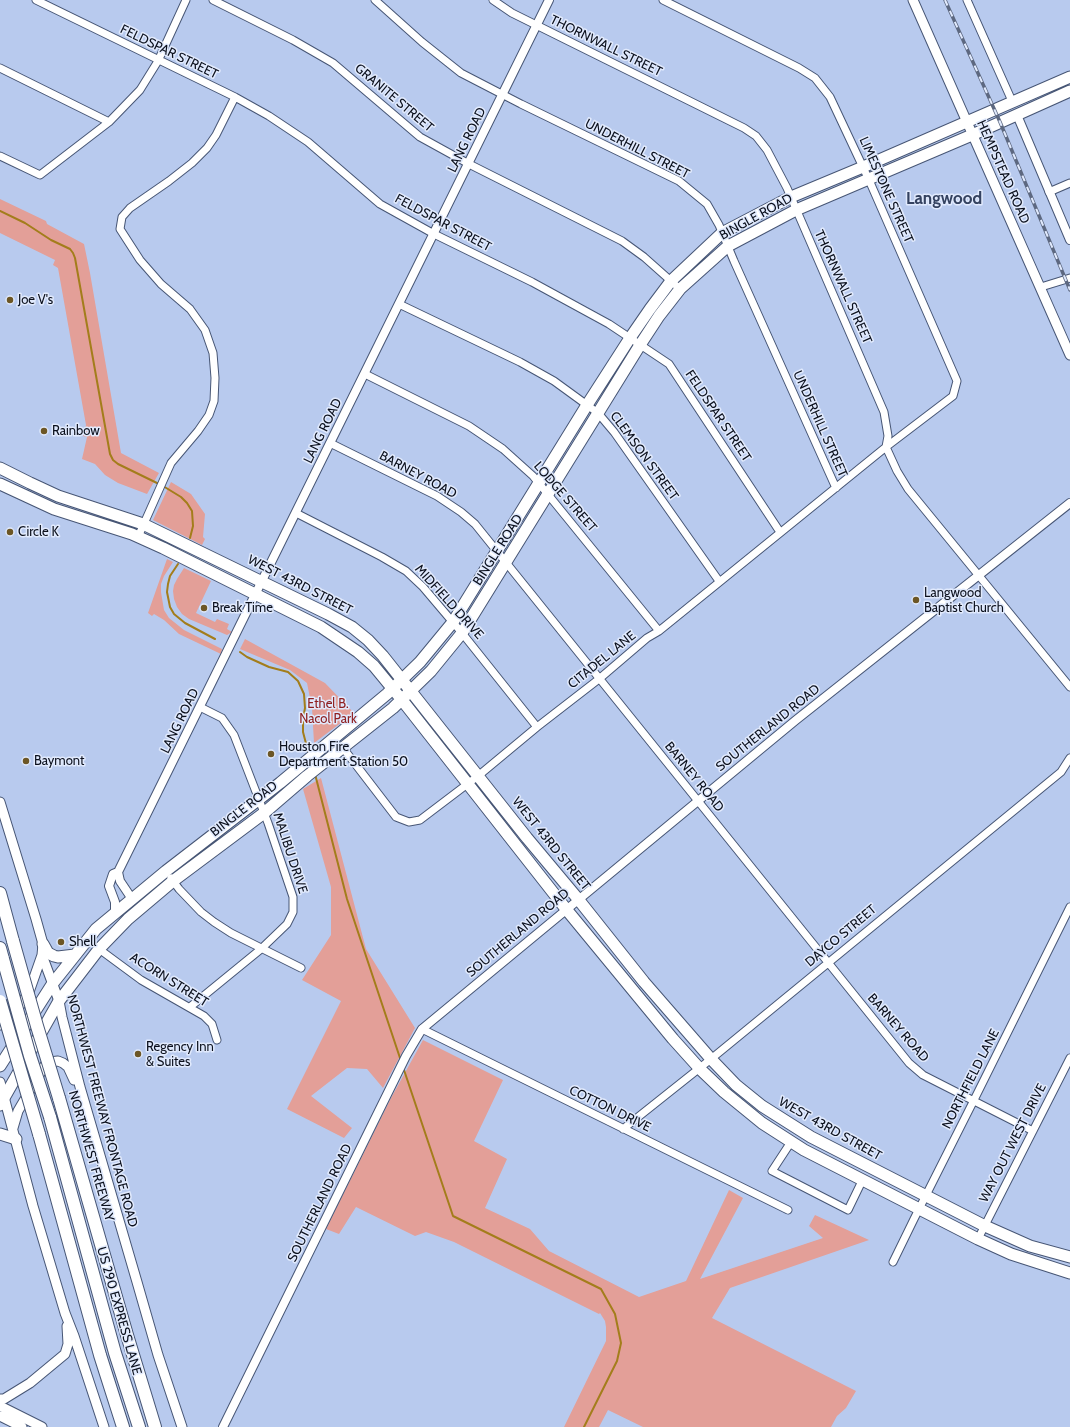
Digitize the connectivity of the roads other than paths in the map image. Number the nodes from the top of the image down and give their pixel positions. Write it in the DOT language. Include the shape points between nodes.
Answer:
graph roads {
  1 [pos="36,0"];
  2 [pos="186,0"];
  3 [pos="213,0"];
  4 [pos="375,0"];
  5 [pos="493,0"];
  6 [pos="549,0"];
  7 [pos="663,0"];
  8 [pos="913,0"];
  9 [pos="967,0"];
  10 [pos="536,25"];
  11 [pos="158,60"];
  12 [pos="0,68"];
  13 [pos="1067,78"];
  14 [pos="1070,91"];
  15 [pos="503,95"];
  16 [pos="235,97"];
  17 [pos="1012,101"];
  18 [pos="1017,114"];
  19 [pos="109,122"];
  20 [pos="967,122"];
  21 [pos="972,135"];
  22 [pos="0,156"];
  23 [pos="469,164"];
  24 [pos="863,168"];
  25 [pos="869,180"];
  26 [pos="1070,183"];
  27 [pos="1049,192"];
  28 [pos="791,197"];
  29 [pos="796,210"];
  30 [pos="722,233"];
  31 [pos="434,234"];
  32 [pos="1070,240"];
  33 [pos="728,246"];
  34 [pos="1070,278"];
  35 [pos="671,281"];
  36 [pos="1041,287"];
  37 [pos="680,289"];
  38 [pos="399,304"];
  39 [pos="630,338"];
  40 [pos="640,345"];
  41 [pos="1070,355"];
  42 [pos="365,374"];
  43 [pos="587,405"];
  44 [pos="598,413"];
  45 [pos="330,443"];
  46 [pos="886,447"];
  47 [pos="0,468"];
  48 [pos="539,483"];
  49 [pos="0,484"];
  50 [pos="836,488"];
  51 [pos="548,494"];
  52 [pos="58,496"];
  53 [pos="1070,503"];
  54 [pos="50,508"];
  55 [pos="296,513"];
  56 [pos="143,524"];
  57 [pos="780,532"];
  58 [pos="138,537"];
  59 [pos="497,552"];
  60 [pos="506,563"];
  61 [pos="979,574"];
  62 [pos="719,581"];
  63 [pos="262,582"];
  64 [pos="255,595"];
  65 [pos="328,614"];
  66 [pos="453,622"];
  67 [pos="321,627"];
  68 [pos="659,630"];
  69 [pos="462,633"];
  70 [pos="599,679"];
  71 [pos="403,680"];
  72 [pos="1070,687"];
  73 [pos="393,689"];
  74 [pos="411,691"];
  75 [pos="402,700"];
  76 [pos="200,707"];
  77 [pos="537,727"];
  78 [pos="343,748"];
  79 [pos="1070,758"];
  80 [pos="478,776"];
  81 [pos="280,783"];
  82 [pos="468,783"];
  83 [pos="288,793"];
  84 [pos="258,799"];
  85 [pos="698,801"];
  86 [pos="0,802"];
  87 [pos="264,813"];
  88 [pos="527,838"];
  89 [pos="517,846"];
  90 [pos="166,871"];
  91 [pos="118,872"];
  92 [pos="173,881"];
  93 [pos="0,893"];
  94 [pos="132,899"];
  95 [pos="578,899"];
  96 [pos="1070,907"];
  97 [pos="566,908"];
  98 [pos="115,913"];
  99 [pos="101,947"];
  100 [pos="261,949"];
  101 [pos="42,950"];
  102 [pos="2,953"];
  103 [pos="75,955"];
  104 [pos="828,963"];
  105 [pos="301,968"];
  106 [pos="644,982"];
  107 [pos="53,983"];
  108 [pos="634,992"];
  109 [pos="59,1000"];
  110 [pos="0,1001"];
  111 [pos="190,1007"];
  112 [pos="0,1025"];
  113 [pos="422,1029"];
  114 [pos="216,1040"];
  115 [pos="1070,1058"];
  116 [pos="711,1059"];
  117 [pos="0,1066"];
  118 [pos="700,1069"];
  119 [pos="0,1082"];
  120 [pos="84,1101"];
  121 [pos="2,1102"];
  122 [pos="973,1102"];
  123 [pos="623,1129"];
  124 [pos="1033,1131"];
  125 [pos="0,1134"];
  126 [pos="14,1135"];
  127 [pos="811,1137"];
  128 [pos="791,1142"];
  129 [pos="804,1150"];
  130 [pos="862,1181"];
  131 [pos="926,1196"];
  132 [pos="788,1210"];
  133 [pos="918,1210"];
  134 [pos="985,1226"];
  135 [pos="978,1239"];
  136 [pos="1070,1258"];
  137 [pos="893,1262"];
  138 [pos="1070,1273"];
  139 [pos="65,1313"];
  140 [pos="0,1399"];
  141 [pos="0,1406"];
  142 [pos="0,1416"];
  143 [pos="22,1427"];
  144 [pos="42,1427"];
  145 [pos="104,1427"];
  146 [pos="123,1427"];
  147 [pos="139,1427"];
  148 [pos="155,1427"];
  149 [pos="182,1427"];
  150 [pos="223,1427"];
  1 -- 11 [label="street, FELDSPAR STREET"];
  2 -- 11 [label="street"];
  3 -- 23 [label="street, GRANITE STREET" via="333,63 420,137"];
  4 -- 15 [label="street, UNDERHILL STREET" via="422,42 461,72"];
  5 -- 10 [label="street, THORNWALL STREET"];
  6 -- 10 [label="street, LANG ROAD"];
  7 -- 24 [label="street, LIMESTONE STREET" via="815,78 830,97"];
  8 -- 20 [label="main road, HEMPSTEAD ROAD"];
  9 -- 17 [label="street"];
  10 -- 15 [label="street, LANG ROAD"];
  10 -- 28 [label="street, THORNWALL STREET" via="715,113 756,136 768,150"];
  11 -- 16 [label="street, FELDSPAR STREET"];
  11 -- 19 [label="street" via="140,90"];
  12 -- 19 [label="street"];
  13 -- 14 [label="main road"];
  13 -- 17 [label="main road, BINGLE ROAD"];
  14 -- 18 [label="main road, BINGLE ROAD"];
  15 -- 23 [label="street, LANG ROAD"];
  15 -- 30 [label="street, UNDERHILL STREET" via="679,181 707,204"];
  16 -- 31 [label="street, FELDSPAR STREET" via="308,142 380,204"];
  16 -- 56 [label="street" via="207,148 192,163 130,208 122,217 120,229 140,260 161,284 190,309 205,330 213,353 216,389 209,414 171,463"];
  17 -- 20 [label="main road, BINGLE ROAD"];
  18 -- 21 [label="main road, BINGLE ROAD"];
  18 -- 27 [label="street"];
  19 -- 22 [label="street" via="40,176"];
  20 -- 21 [label="main road, HEMPSTEAD ROAD"];
  20 -- 24 [label="main road, BINGLE ROAD"];
  21 -- 25 [label="main road, BINGLE ROAD"];
  21 -- 36 [label="main road, HEMPSTEAD ROAD"];
  23 -- 31 [label="street, LANG ROAD"];
  23 -- 35 [label="street, GRANITE STREET" via="622,241"];
  24 -- 25 [label="street, LIMESTONE STREET"];
  24 -- 28 [label="main road, BINGLE ROAD"];
  25 -- 29 [label="main road, BINGLE ROAD"];
  25 -- 46 [label="street, LIMESTONE STREET" via="957,382 953,396"];
  26 -- 27 [label="street"];
  27 -- 32 [label="street"];
  28 -- 29 [label="street, THORNWALL STREET"];
  28 -- 30 [label="main road, BINGLE ROAD"];
  29 -- 33 [label="main road, BINGLE ROAD"];
  29 -- 46 [label="street, THORNWALL STREET" via="884,412 888,436"];
  30 -- 33 [label="street, UNDERHILL STREET"];
  30 -- 35 [label="main road, BINGLE ROAD"];
  31 -- 38 [label="street, LANG ROAD"];
  31 -- 39 [label="street, FELDSPAR STREET" via="532,282"];
  33 -- 37 [label="main road, BINGLE ROAD"];
  33 -- 50 [label="street, UNDERHILL STREET"];
  34 -- 36 [label="street"];
  35 -- 37 [label="street, GRANITE STREET"];
  35 -- 39 [label="main road, BINGLE ROAD"];
  36 -- 41 [label="main road, HEMPSTEAD ROAD"];
  37 -- 40 [label="main road, BINGLE ROAD"];
  38 -- 42 [label="street, LANG ROAD"];
  38 -- 43 [label="street, CLEMSON STREET" via="520,362 554,381"];
  39 -- 40 [label="street, FELDSPAR STREET"];
  39 -- 43 [label="main road, BINGLE ROAD"];
  40 -- 44 [label="main road, BINGLE ROAD"];
  40 -- 57 [label="street, FELDSPAR STREET" via="669,364"];
  42 -- 45 [label="street, LANG ROAD"];
  42 -- 48 [label="street, LODGE STREET" via="469,426 503,449"];
  43 -- 44 [label="street, CLEMSON STREET"];
  43 -- 48 [label="main road, BINGLE ROAD"];
  44 -- 51 [label="main road, BINGLE ROAD"];
  44 -- 62 [label="street, CLEMSON STREET"];
  45 -- 55 [label="street, LANG ROAD"];
  45 -- 59 [label="street, BARNEY ROAD" via="448,503 475,524"];
  46 -- 50 [label="street, CITADEL LANE"];
  46 -- 61 [label="street, THORNWALL STREET" via="896,471 908,489"];
  47 -- 52 [label="main road, WEST 43RD STREET"];
  48 -- 51 [label="street, LODGE STREET"];
  48 -- 59 [label="main road, BINGLE ROAD"];
  49 -- 54 [label="main road, WEST 43RD STREET"];
  50 -- 57 [label="street, CITADEL LANE"];
  51 -- 60 [label="main road, BINGLE ROAD"];
  51 -- 68 [label="street, LODGE STREET"];
  52 -- 54 [label="main road"];
  52 -- 56 [label="main road, WEST 43RD STREET"];
  53 -- 61 [label="street, SOUTHERLAND ROAD"];
  54 -- 58 [label="main road, WEST 43RD STREET"];
  55 -- 63 [label="street, LANG ROAD"];
  55 -- 66 [label="street, MIDFIELD DRIVE" via="406,571"];
  56 -- 58 [label="street"];
  56 -- 63 [label="main road, WEST 43RD STREET"];
  57 -- 62 [label="street, CITADEL LANE"];
  58 -- 64 [label="main road, WEST 43RD STREET"];
  59 -- 60 [label="street, BARNEY ROAD"];
  59 -- 66 [label="main road, BINGLE ROAD"];
  60 -- 69 [label="main road, BINGLE ROAD"];
  60 -- 70 [label="street, BARNEY ROAD"];
  61 -- 72 [label="street, THORNWALL STREET"];
  61 -- 85 [label="street, SOUTHERLAND ROAD"];
  62 -- 68 [label="street, CITADEL LANE"];
  63 -- 64 [label="street, LANG ROAD"];
  63 -- 65 [label="main road, WEST 43RD STREET"];
  64 -- 67 [label="main road, WEST 43RD STREET"];
  64 -- 76 [label="street, LANG ROAD"];
  65 -- 67 [label="main road"];
  65 -- 71 [label="main road, WEST 43RD STREET" via="352,627 368,640"];
  66 -- 69 [label="street, MIDFIELD DRIVE"];
  66 -- 71 [label="main road, BINGLE ROAD"];
  67 -- 73 [label="main road, WEST 43RD STREET" via="358,652 374,666"];
  68 -- 70 [label="street, CITADEL LANE"];
  69 -- 74 [label="main road, BINGLE ROAD"];
  69 -- 77 [label="street, MIDFIELD DRIVE"];
  70 -- 77 [label="street, CITADEL LANE"];
  70 -- 85 [label="street, BARNEY ROAD"];
  71 -- 73 [label="main road, BINGLE ROAD"];
  71 -- 74 [label="main road, WEST 43RD STREET"];
  73 -- 75 [label="main road, WEST 43RD STREET"];
  73 -- 81 [label="main road, BINGLE ROAD"];
  74 -- 75 [label="main road, BINGLE ROAD"];
  74 -- 80 [label="main road, WEST 43RD STREET"];
  75 -- 78 [label="main road, BINGLE ROAD"];
  75 -- 82 [label="main road, WEST 43RD STREET"];
  76 -- 84 [label="street, MALIBU DRIVE" via="222,718 234,735"];
  76 -- 91 [label="street, LANG ROAD"];
  77 -- 80 [label="street, CITADEL LANE"];
  78 -- 82 [label="street, CITADEL LANE" via="396,817 409,822 420,820"];
  78 -- 83 [label="main road, BINGLE ROAD"];
  79 -- 104 [label="street, DAYCO STREET" via="1061,772"];
  80 -- 82 [label="street, CITADEL LANE"];
  80 -- 88 [label="main road, WEST 43RD STREET"];
  81 -- 83 [label="main road"];
  81 -- 84 [label="main road, BINGLE ROAD"];
  82 -- 89 [label="main road, WEST 43RD STREET"];
  83 -- 87 [label="main road, BINGLE ROAD"];
  84 -- 87 [label="street, MALIBU DRIVE"];
  84 -- 90 [label="main road, BINGLE ROAD"];
  85 -- 95 [label="street, SOUTHERLAND ROAD"];
  85 -- 104 [label="street, BARNEY ROAD"];
  86 -- 101 [label="main road, NORTHWEST FREEWAY FRONTAGE ROAD"];
  87 -- 92 [label="main road, BINGLE ROAD"];
  87 -- 100 [label="street, MALIBU DRIVE" via="293,897 293,912 287,924"];
  88 -- 89 [label="main road"];
  88 -- 95 [label="main road, WEST 43RD STREET"];
  89 -- 97 [label="main road, WEST 43RD STREET"];
  90 -- 92 [label="street"];
  90 -- 94 [label="main road, BINGLE ROAD"];
  91 -- 94 [label="street" via="120,881"];
  91 -- 98 [label="street, LANG ROAD" via="113,874 109,884 115,902"];
  92 -- 99 [label="main road, BINGLE ROAD" via="128,919"];
  92 -- 100 [label="street" via="201,912 231,933"];
  93 -- 148 [label="highway, NORTHWEST FREEWAY, bridge"];
  94 -- 98 [label="main road, BINGLE ROAD"];
  94 -- 99 [label="main road" via="131,906"];
  95 -- 97 [label="street, SOUTHERLAND ROAD"];
  95 -- 106 [label="main road, WEST 43RD STREET"];
  96 -- 122 [label="street, NORTHFIELD LANE"];
  97 -- 108 [label="main road, WEST 43RD STREET"];
  97 -- 113 [label="street, SOUTHERLAND ROAD"];
  98 -- 103 [label="main road, BINGLE ROAD" via="96,929"];
  99 -- 109 [label="main road, BINGLE ROAD"];
  99 -- 111 [label="street, ACORN STREET" via="141,980"];
  100 -- 105 [label="street"];
  100 -- 111 [label="street, MALIBU DRIVE"];
  101 -- 103 [label="main road" via="58,957"];
  101 -- 107 [label="main road, NORTHWEST FREEWAY FRONTAGE ROAD"];
  101 -- 112 [label="main road" via="29,992 9,1022"];
  102 -- 147 [label="highway, US 290 EXPRESS LANE, bridge" via="115,1353"];
  103 -- 107 [label="main road, BINGLE ROAD"];
  104 -- 116 [label="street, DAYCO STREET"];
  104 -- 122 [label="street, BARNEY ROAD" via="909,1063 923,1075"];
  106 -- 108 [label="main road"];
  106 -- 116 [label="main road, WEST 43RD STREET"];
  107 -- 109 [label="main road, NORTHWEST FREEWAY FRONTAGE ROAD"];
  107 -- 117 [label="main road, BINGLE ROAD"];
  108 -- 118 [label="main road, WEST 43RD STREET"];
  109 -- 120 [label="main road, NORTHWEST FREEWAY FRONTAGE ROAD"];
  109 -- 121 [label="main road, BINGLE ROAD"];
  110 -- 146 [label="highway, bridge" via="98,1349"];
  111 -- 114 [label="street, ACORN STREET" via="212,1024"];
  113 -- 123 [label="street, COTTON DRIVE"];
  113 -- 150 [label="street, SOUTHERLAND ROAD" via="406,1056"];
  115 -- 124 [label="street, WAY OUT WEST DRIVE"];
  116 -- 118 [label="street, DAYCO STREET"];
  116 -- 127 [label="main road, WEST 43RD STREET" via="736,1085 762,1106"];
  118 -- 123 [label="street, DAYCO STREET"];
  118 -- 128 [label="main road, WEST 43RD STREET" via="762,1123"];
  119 -- 121 [label="main road"];
  120 -- 126 [label="main road" via="68,1067 58,1061 49,1062 18,1111"];
  120 -- 149 [label="main road, NORTHWEST FREEWAY FRONTAGE ROAD" via="156,1348"];
  121 -- 126 [label="main road"];
  122 -- 124 [label="street, BARNEY ROAD"];
  122 -- 131 [label="street, NORTHFIELD LANE"];
  123 -- 132 [label="street, COTTON DRIVE"];
  124 -- 134 [label="street, WAY OUT WEST DRIVE"];
  125 -- 126 [label="main road"];
  126 -- 139 [label="main road"];
  127 -- 129 [label="main road"];
  127 -- 131 [label="main road, WEST 43RD STREET"];
  128 -- 129 [label="main road, WEST 43RD STREET"];
  128 -- 130 [label="street" via="772,1171 848,1210"];
  129 -- 130 [label="main road, WEST 43RD STREET"];
  130 -- 133 [label="main road, WEST 43RD STREET"];
  131 -- 133 [label="street, NORTHFIELD LANE"];
  131 -- 134 [label="main road, WEST 43RD STREET"];
  133 -- 135 [label="main road, WEST 43RD STREET"];
  133 -- 137 [label="street, NORTHFIELD LANE"];
  134 -- 135 [label="street, WAY OUT WEST DRIVE"];
  134 -- 136 [label="main road, WEST 43RD STREET" via="1030,1246"];
  135 -- 138 [label="main road, WEST 43RD STREET" via="1010,1254"];
  139 -- 140 [label="main road" via="68,1338 65,1354 30,1383"];
  139 -- 145 [label="main road"];
  141 -- 144 [label="main road"];
  142 -- 143 [label="main road"];
}
